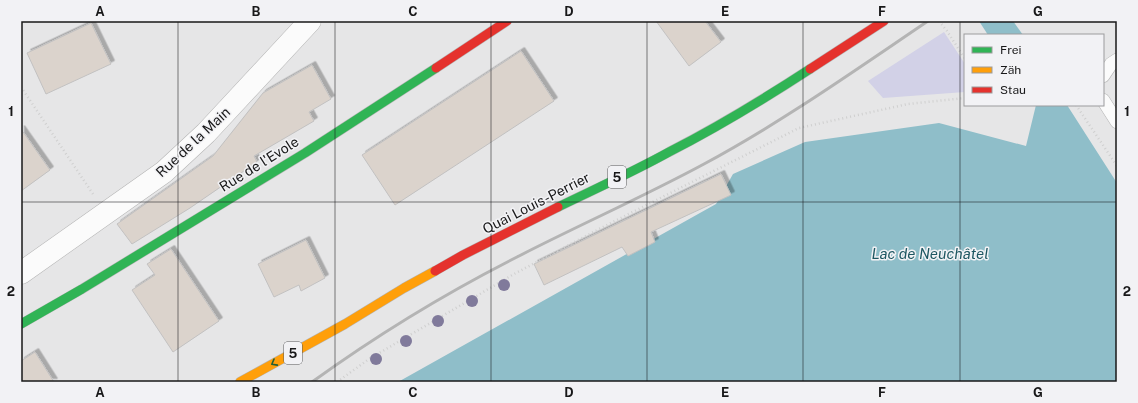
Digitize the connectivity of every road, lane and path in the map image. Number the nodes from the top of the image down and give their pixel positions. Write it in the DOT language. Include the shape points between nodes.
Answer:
graph roads {
  1 [pos="310,21"];
  2 [pos="507,21"];
  3 [pos="884,21"];
  4 [pos="939,21"];
  5 [pos="964,58"];
  6 [pos="1117,60"];
  7 [pos="1104,74"];
  8 [pos="21,87"];
  9 [pos="964,98"];
  10 [pos="1110,105"];
  11 [pos="1077,106"];
  12 [pos="1117,122"];
  13 [pos="1117,166"];
  14 [pos="94,194"];
  15 [pos="21,273"];
  16 [pos="21,324"];
  17 [pos="345,324"];
  18 [pos="294,362"];
  19 [pos="240,382"];
  20 [pos="337,382"];
  1 -- 15 [label="street, Rue de la Main" via="206,133 164,172"];
  2 -- 16 [label="main road, Rue de l'Evole" via="306,153"];
  3 -- 17 [label="main road, Quai Louis-Perrier / 5" via="716,127 463,255"];
  4 -- 5 [label="path"];
  6 -- 7 [label="lane"];
  8 -- 14 [label="path"];
  9 -- 20 [label="path" via="908,104 799,128 514,274 369,359"];
  10 -- 12 [label="lane"];
  11 -- 13 [label="path"];
  17 -- 18 [label="main road, 5"];
  17 -- 19 [label="main road, Quai Louis-Perrier / 5, one-way"];
}
